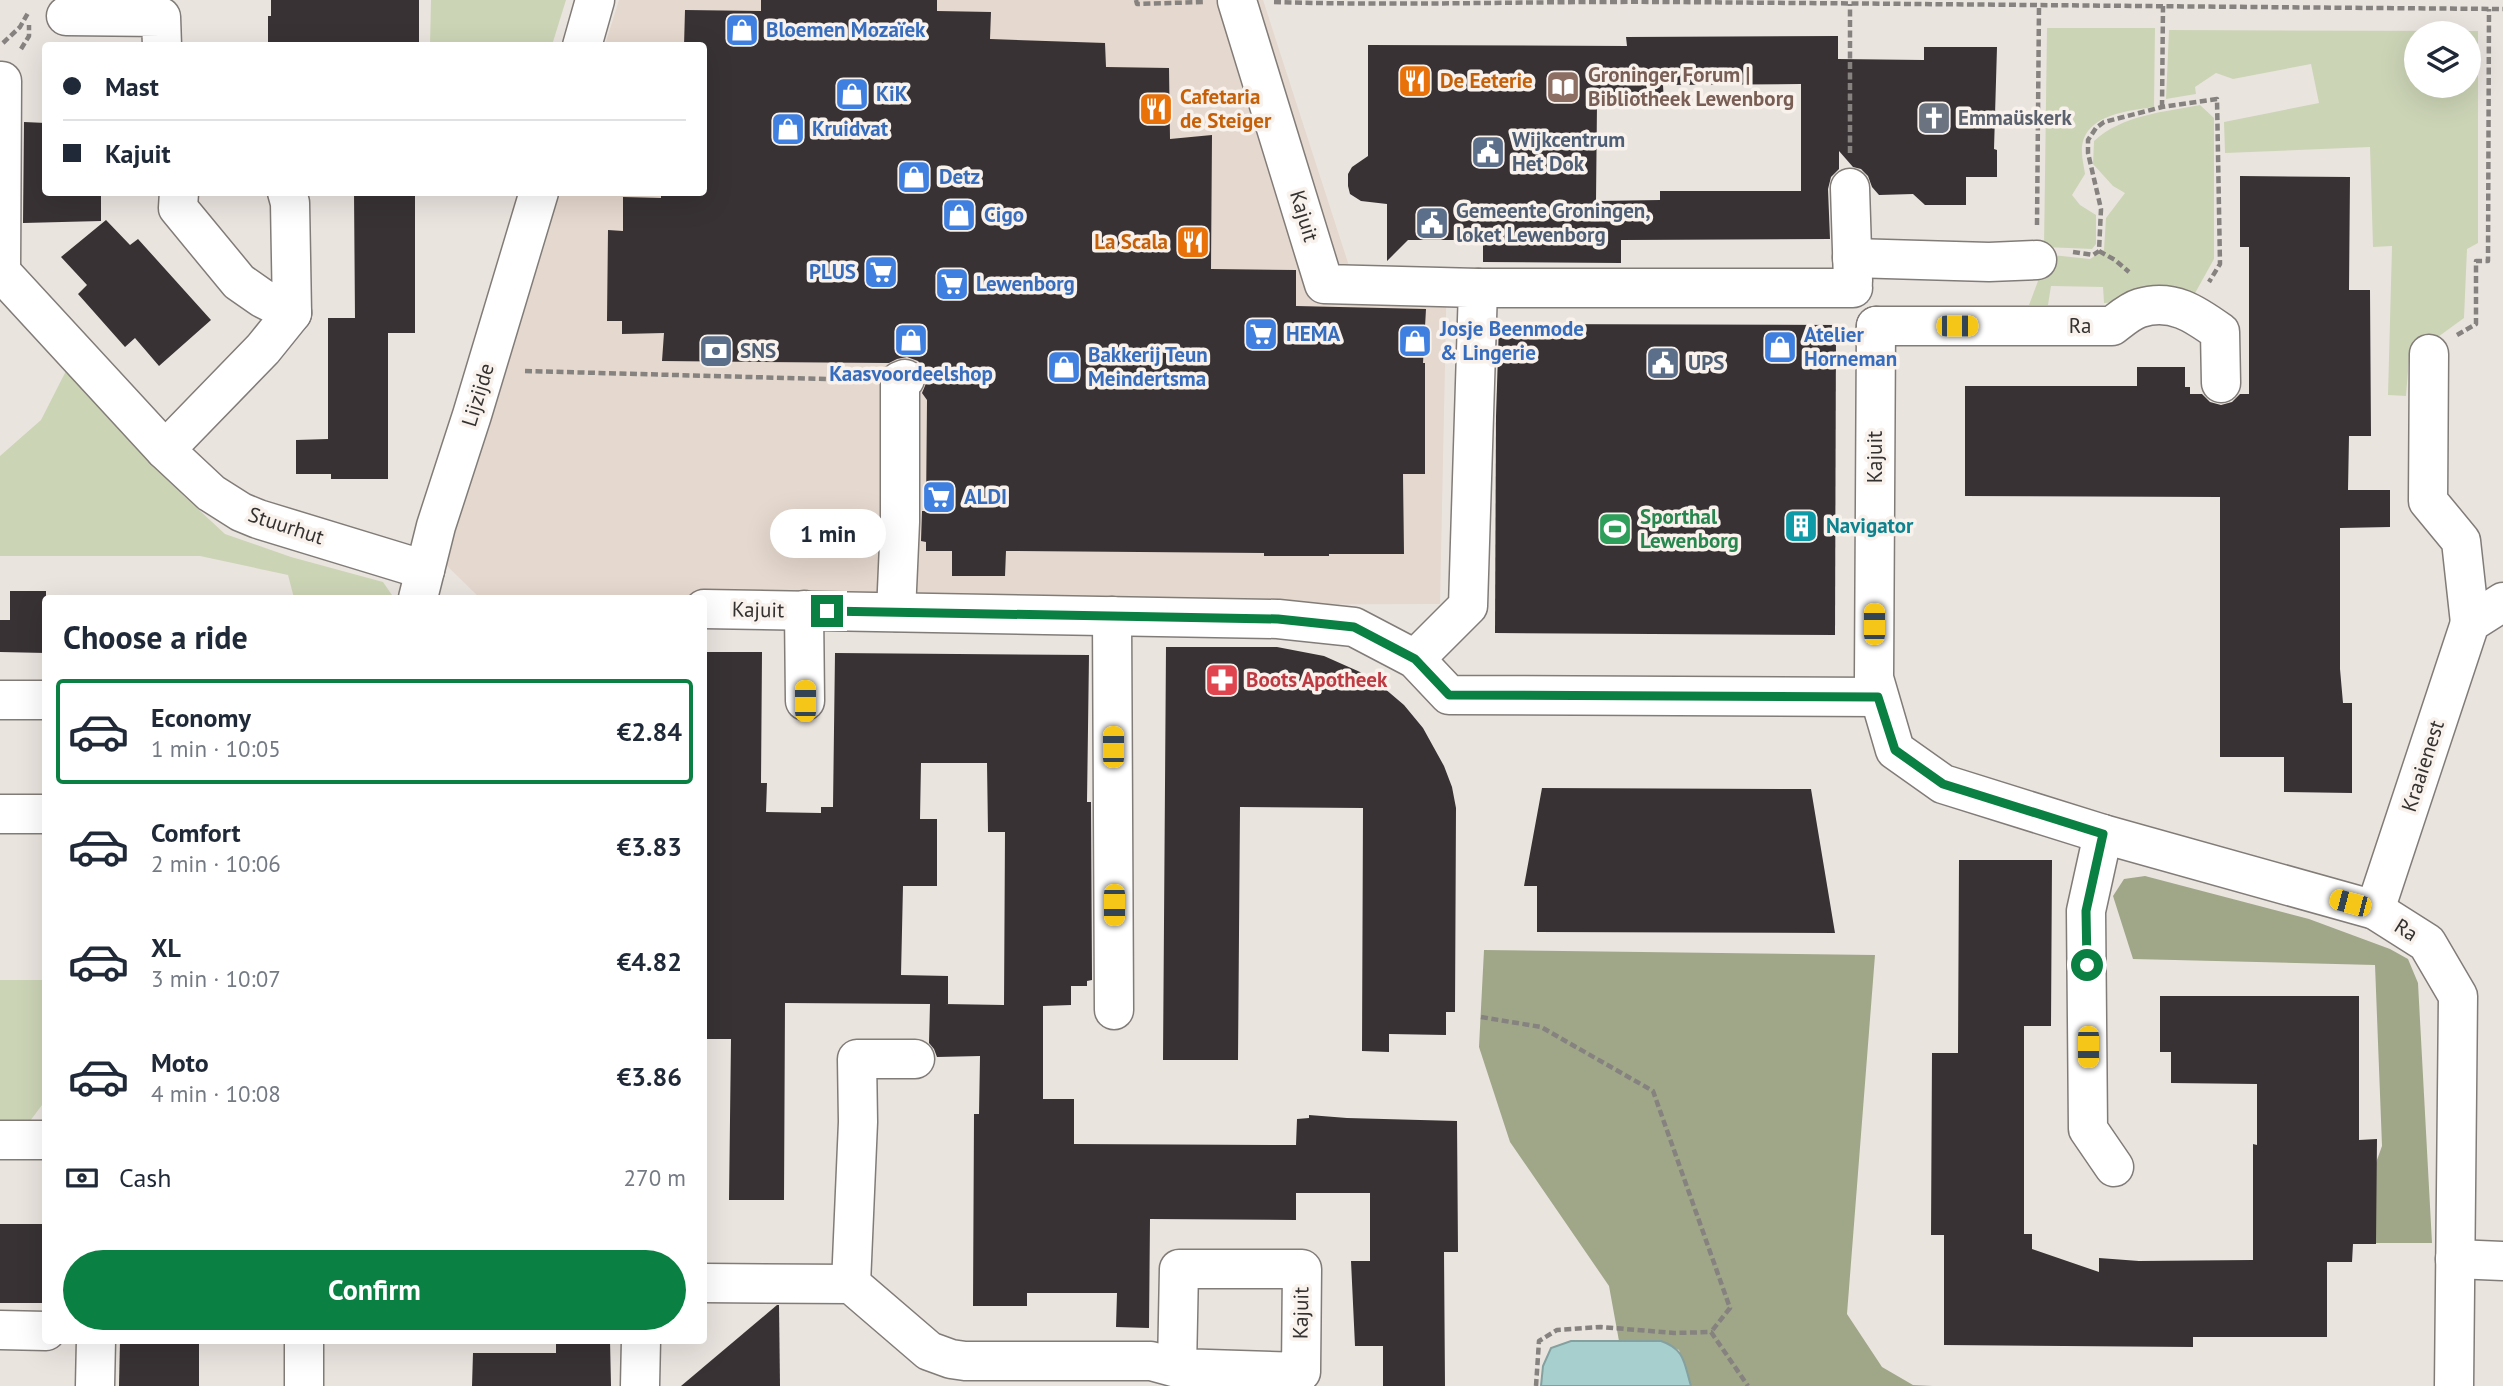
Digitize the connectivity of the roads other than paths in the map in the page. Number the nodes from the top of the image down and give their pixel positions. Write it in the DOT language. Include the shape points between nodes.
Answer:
graph roads {
  1 [pos="595,0"];
  2 [pos="1237,1"];
  3 [pos="66,16"];
  4 [pos="162,42"];
  5 [pos="583,42"];
  6 [pos="1,63"];
  7 [pos="1850,188"];
  8 [pos="179,196"];
  9 [pos="288,196"];
  10 [pos="538,196"];
  11 [pos="2037,255"];
  12 [pos="1,271"];
  13 [pos="1852,273"];
  14 [pos="1478,288"];
  15 [pos="292,313"];
  16 [pos="1876,326"];
  17 [pos="2428,354"];
  18 [pos="903,380"];
  19 [pos="2221,383"];
  20 [pos="165,450"];
  21 [pos="422,584"];
  22 [pos="2503,602"];
  23 [pos="707,609"];
  24 [pos="804,610"];
  25 [pos="896,612"];
  26 [pos="1112,616"];
  27 [pos="2470,623"];
  28 [pos="1415,659"];
  29 [pos="1878,697"];
  30 [pos="0,700"];
  31 [pos="42,700"];
  32 [pos="805,701"];
  33 [pos="0,814"];
  34 [pos="42,814"];
  35 [pos="2103,834"];
  36 [pos="2375,910"];
  37 [pos="1114,1010"];
  38 [pos="915,1059"];
  39 [pos="0,1140"];
  40 [pos="42,1140"];
  41 [pos="2115,1167"];
  42 [pos="2455,1259"];
  43 [pos="2503,1261"];
  44 [pos="707,1283"];
  45 [pos="852,1284"];
  46 [pos="0,1330"];
  47 [pos="42,1331"];
  48 [pos="96,1344"];
  49 [pos="304,1344"];
  50 [pos="640,1344"];
  51 [pos="1177,1368"];
  52 [pos="95,1386"];
  53 [pos="304,1386"];
  54 [pos="640,1386"];
  55 [pos="2454,1386"];
  1 -- 5 [label="street"];
  2 -- 14 [label="street, Kajuit" via="1310,287"];
  3 -- 4 [label="street" via="161,17"];
  6 -- 12 [label="street, Stuurhut"];
  7 -- 13 [label="street"];
  8 -- 15 [label="street" via="178,208 239,282"];
  9 -- 15 [label="street"];
  10 -- 21 [label="street, Lijzijde"];
  11 -- 13 [label="street"];
  12 -- 20 [label="street, Stuurhut"];
  13 -- 14 [label="street, Kajuit"];
  13 -- 16 [label="street"];
  14 -- 28 [label="street" via="1468,606"];
  15 -- 20 [label="street"];
  16 -- 19 [label="street, Ra" via="2112,326 2138,308 2171,304 2220,332"];
  16 -- 29 [label="street, Kajuit" via="1874,678"];
  17 -- 27 [label="street, Kraaienest" via="2428,501 2461,541"];
  18 -- 25 [label="street"];
  20 -- 21 [label="street, Stuurhut" via="211,493 241,512"];
  22 -- 27 [label="street"];
  23 -- 24 [label="street, Kajuit"];
  24 -- 25 [label="street, Kajuit"];
  24 -- 32 [label="street"];
  25 -- 26 [label="street, Kajuit"];
  26 -- 28 [label="street, Kajuit" via="1278,619 1354,627"];
  26 -- 37 [label="street"];
  27 -- 36 [label="street, Kraaienest"];
  28 -- 29 [label="street, Kajuit" via="1449,695"];
  29 -- 35 [label="street, Ra" via="1895,750 1943,784"];
  30 -- 31 [label="street"];
  33 -- 34 [label="street"];
  35 -- 36 [label="street, Ra"];
  35 -- 41 [label="street" via="2086,911 2088,1129"];
  36 -- 42 [label="street, Ra" via="2427,943 2458,996"];
  38 -- 45 [label="street" via="858,1059"];
  39 -- 40 [label="street"];
  42 -- 43 [label="street"];
  42 -- 55 [label="street, Ra"];
  44 -- 45 [label="street"];
  45 -- 51 [label="street" via="929,1351 950,1359 1151,1361"];
  46 -- 47 [label="street"];
  48 -- 52 [label="street"];
  49 -- 53 [label="street"];
  50 -- 54 [label="street"];
}
